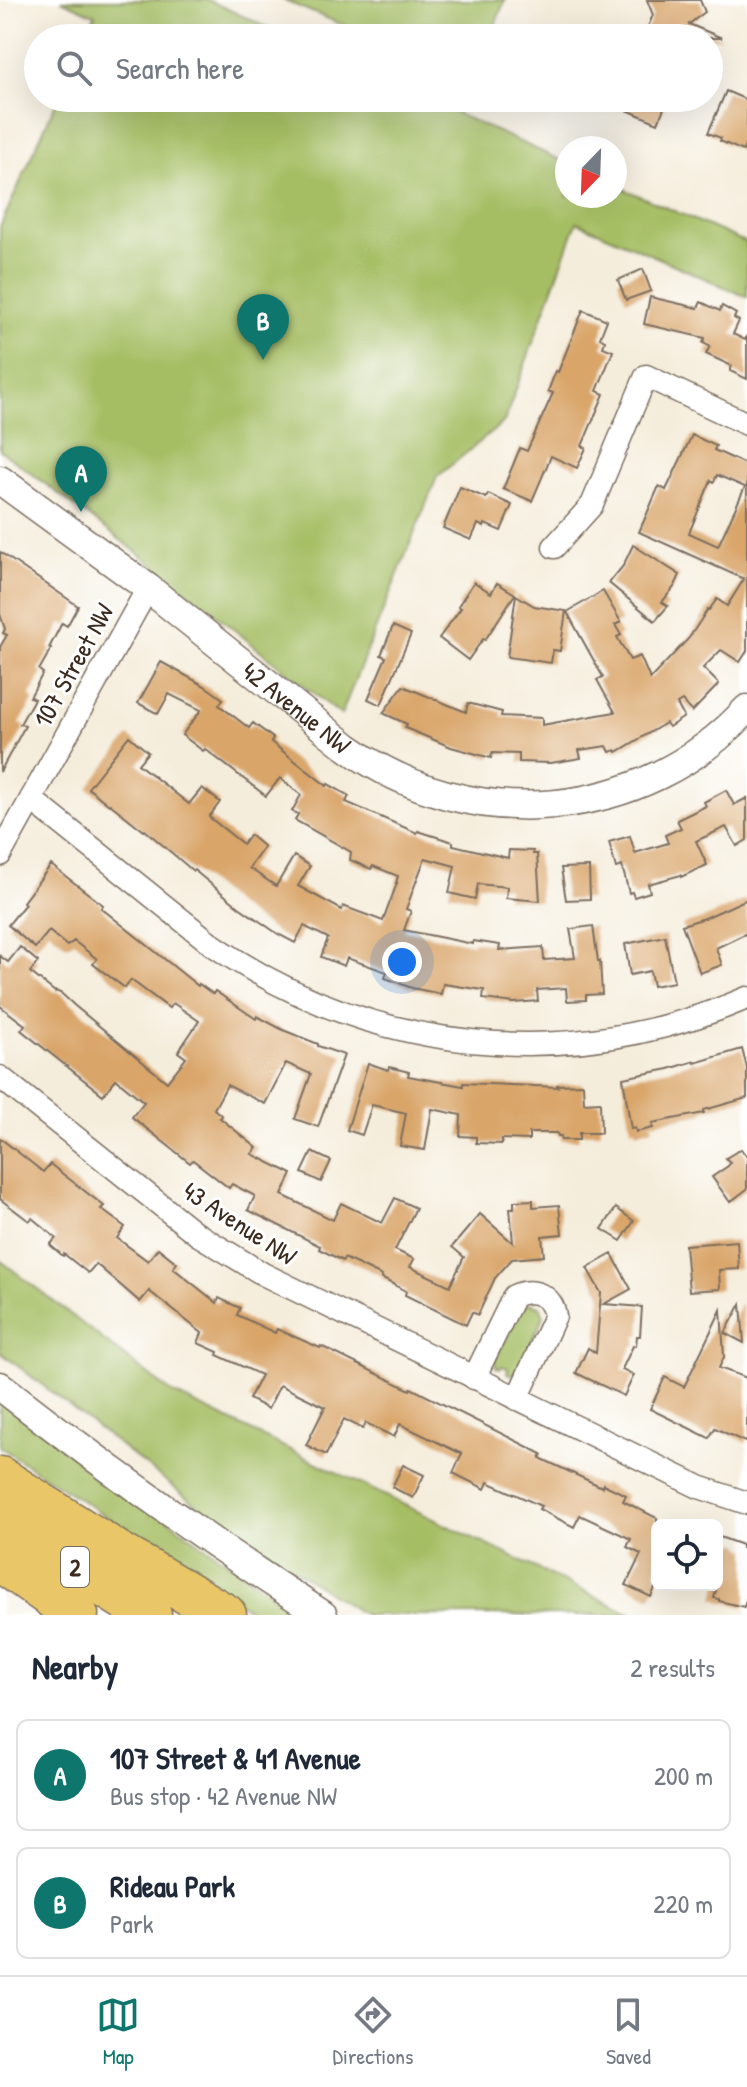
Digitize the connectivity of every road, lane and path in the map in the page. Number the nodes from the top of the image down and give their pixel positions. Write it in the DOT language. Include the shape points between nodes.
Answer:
graph roads {
  1 [pos="747,424"];
  2 [pos="0,480"];
  3 [pos="554,547"];
  4 [pos="148,588"];
  5 [pos="747,709"];
  6 [pos="31,799"];
  7 [pos="0,855"];
  8 [pos="747,998"];
  9 [pos="0,1077"];
  10 [pos="474,1378"];
  11 [pos="0,1386"];
  12 [pos="517,1399"];
  13 [pos="0,1478"];
  14 [pos="747,1503"];
  15 [pos="0,1520"];
  16 [pos="0,1560"];
  17 [pos="77,1615"];
  18 [pos="150,1615"];
  19 [pos="225,1615"];
  20 [pos="323,1615"];
  1 -- 3 [label="street" via="646,376 592,505"];
  2 -- 4 [label="street, 42 Avenue NW"];
  4 -- 5 [label="street, 42 Avenue NW" via="378,768 419,787 474,800 541,806 588,801 643,784 692,757"];
  4 -- 6 [label="street, 107 Street NW"];
  6 -- 7 [label="street, 107 Street NW"];
  6 -- 8 [label="street" via="244,966 368,1020 439,1036 553,1044 642,1032"];
  9 -- 10 [label="street, 43 Avenue NW" via="223,1251"];
  10 -- 12 [label="street, 43 Avenue NW"];
  10 -- 12 [label="street" via="514,1296 540,1294 554,1307 555,1316"];
  11 -- 20 [label="street" via="200,1533"];
  12 -- 14 [label="street, 43 Avenue NW" via="699,1487"];
  13 -- 19 [label="highway"];
  15 -- 18 [label="highway, 2"];
  16 -- 17 [label="highway, 2"];
}
